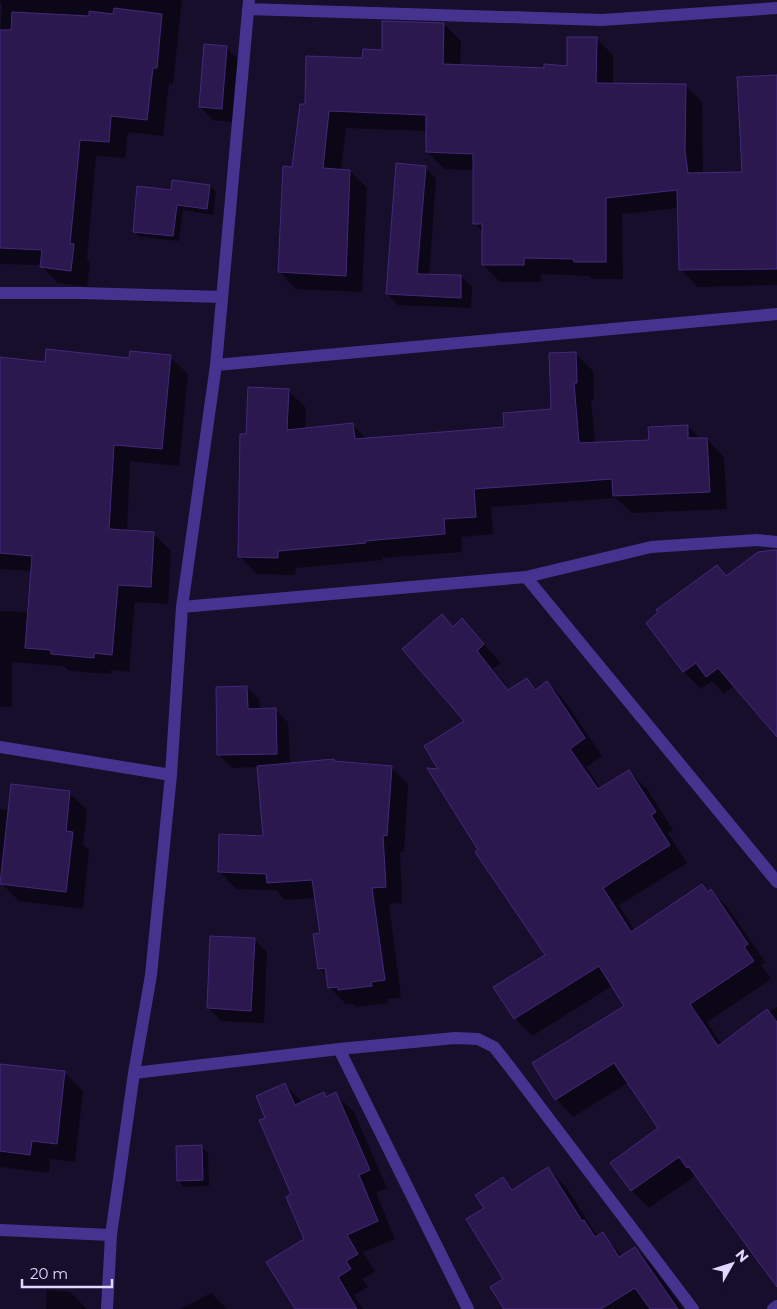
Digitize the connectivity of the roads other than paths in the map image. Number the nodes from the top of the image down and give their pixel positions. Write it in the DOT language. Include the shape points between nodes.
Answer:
graph roads {
  1 [pos="248,4"];
  2 [pos="777,8"];
  3 [pos="0,293"];
  4 [pos="222,297"];
  5 [pos="777,314"];
  6 [pos="216,365"];
  7 [pos="777,542"];
  8 [pos="526,578"];
  9 [pos="182,607"];
  10 [pos="0,747"];
  11 [pos="171,775"];
  12 [pos="777,882"];
  13 [pos="339,1049"];
  14 [pos="134,1073"];
  15 [pos="0,1230"];
  16 [pos="111,1235"];
  17 [pos="777,1306"];
  18 [pos="107,1309"];
  19 [pos="468,1309"];
  20 [pos="693,1309"];
  21 [pos="773,1309"];
  1 -- 2 [label="street" via="602,20"];
  1 -- 4 [label="street"];
  3 -- 4 [label="street"];
  4 -- 6 [label="street"];
  5 -- 6 [label="street"];
  6 -- 9 [label="street"];
  7 -- 8 [label="street" via="757,540 651,547"];
  8 -- 9 [label="street"];
  8 -- 12 [label="street"];
  9 -- 11 [label="street"];
  10 -- 11 [label="street"];
  11 -- 14 [label="street" via="151,975"];
  13 -- 14 [label="street"];
  13 -- 19 [label="street"];
  13 -- 20 [label="street" via="455,1038 478,1039 494,1047"];
  14 -- 16 [label="street"];
  15 -- 16 [label="street"];
  16 -- 18 [label="street"];
  17 -- 21 [label="street"];
}
